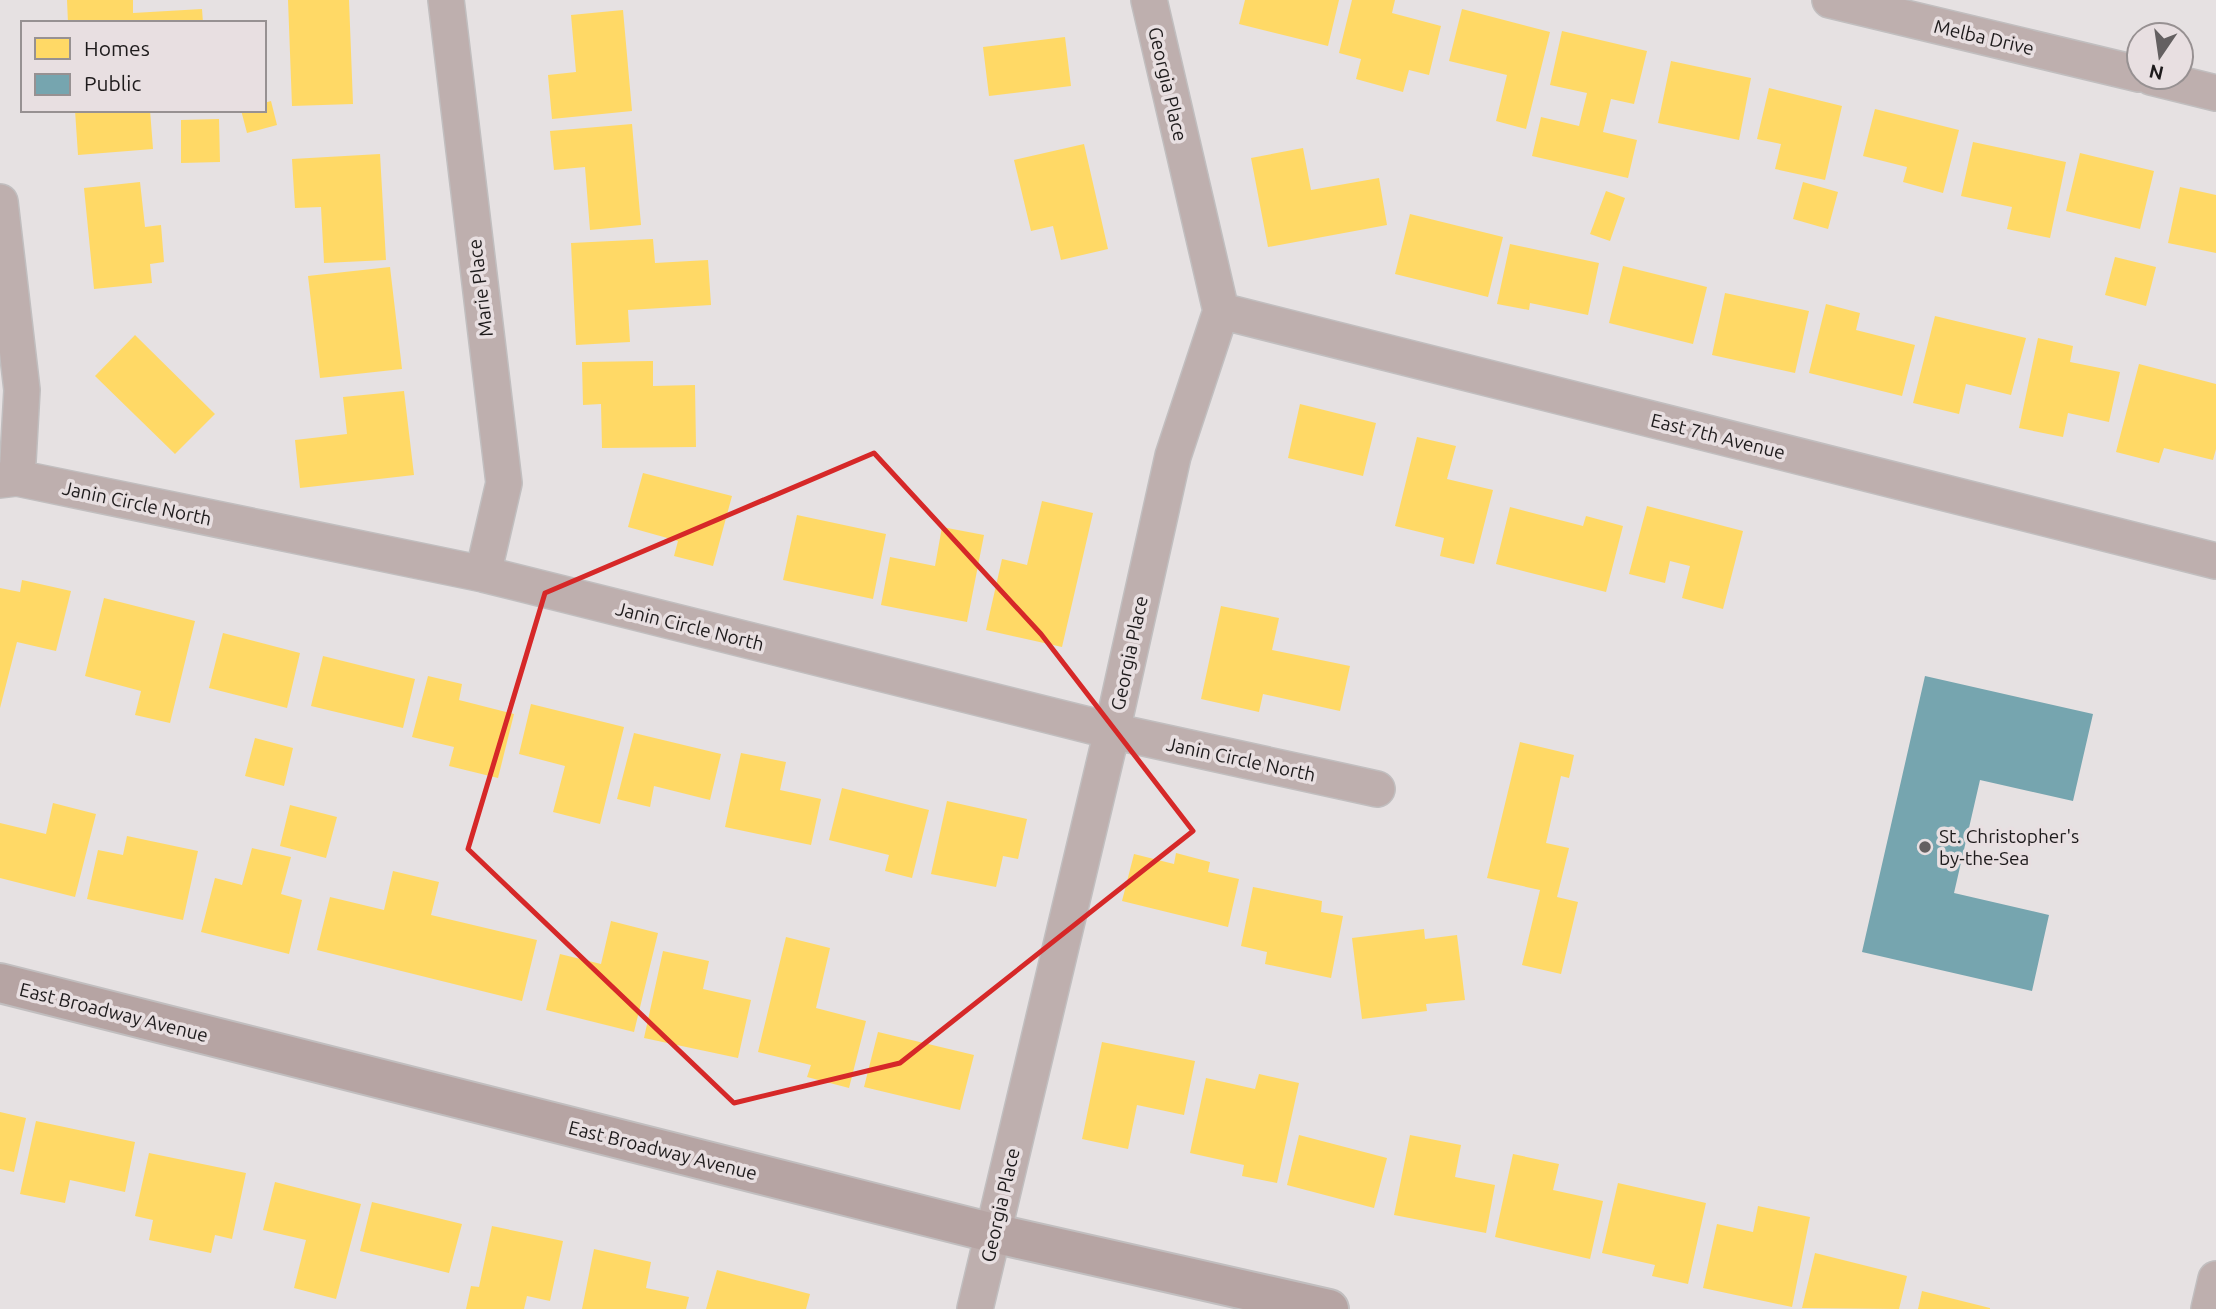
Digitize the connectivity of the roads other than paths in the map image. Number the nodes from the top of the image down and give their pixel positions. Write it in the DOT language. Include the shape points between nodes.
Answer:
graph roads {
  1 [pos="446,0"];
  2 [pos="1149,0"];
  3 [pos="1830,0"];
  4 [pos="2125,71"];
  5 [pos="2195,88"];
  6 [pos="2216,93"];
  7 [pos="0,202"];
  8 [pos="1221,311"];
  9 [pos="8,479"];
  10 [pos="2216,561"];
  11 [pos="483,574"];
  12 [pos="1112,731"];
  13 [pos="1377,789"];
  14 [pos="0,983"];
  15 [pos="993,1233"];
  16 [pos="2216,1279"];
  17 [pos="975,1309"];
  18 [pos="1329,1309"];
  19 [pos="2209,1309"];
  1 -- 11 [label="street, Marie Place" via="504,483"];
  2 -- 8 [label="street, Georgia Place"];
  3 -- 4 [label="street, Melba Drive"];
  5 -- 6 [label="street"];
  7 -- 9 [label="street" via="22,390"];
  8 -- 10 [label="street, East 7th Avenue"];
  8 -- 12 [label="street, Georgia Place" via="1173,456"];
  9 -- 11 [label="street, Janin Circle North"];
  11 -- 12 [label="street, Janin Circle North"];
  12 -- 13 [label="street, Janin Circle North"];
  12 -- 15 [label="street, Georgia Place"];
  14 -- 15 [label="street, East Broadway Avenue"];
  15 -- 17 [label="street, Georgia Place"];
  15 -- 18 [label="street, East Broadway Avenue"];
  16 -- 19 [label="street"];
}
